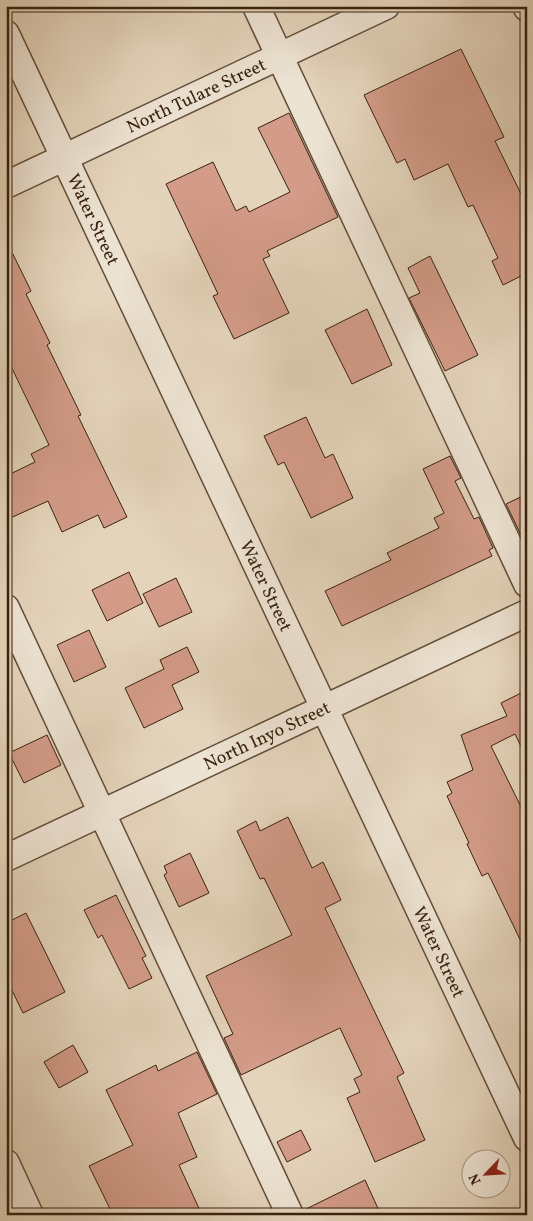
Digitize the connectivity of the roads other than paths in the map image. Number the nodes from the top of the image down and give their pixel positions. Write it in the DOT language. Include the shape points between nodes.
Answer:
graph roads {
  1 [pos="256,6"];
  2 [pos="386,6"];
  3 [pos="6,34"];
  4 [pos="280,56"];
  5 [pos="65,158"];
  6 [pos="6,185"];
  7 [pos="527,584"];
  8 [pos="6,608"];
  9 [pos="527,613"];
  10 [pos="324,708"];
  11 [pos="103,812"];
  12 [pos="6,858"];
  13 [pos="527,1138"];
  14 [pos="6,1163"];
  15 [pos="30,1215"];
  16 [pos="290,1215"];
  1 -- 4 [label="street"];
  2 -- 4 [label="street, North Tulare Street"];
  3 -- 5 [label="street, Water Street"];
  4 -- 5 [label="street, North Tulare Street"];
  4 -- 7 [label="street"];
  5 -- 6 [label="street, North Tulare Street"];
  5 -- 10 [label="street, Water Street"];
  8 -- 11 [label="street"];
  9 -- 10 [label="street, North Inyo Street"];
  10 -- 11 [label="street, North Inyo Street"];
  10 -- 13 [label="street, Water Street"];
  11 -- 12 [label="street, North Inyo Street"];
  11 -- 16 [label="street"];
  14 -- 15 [label="street"];
}
